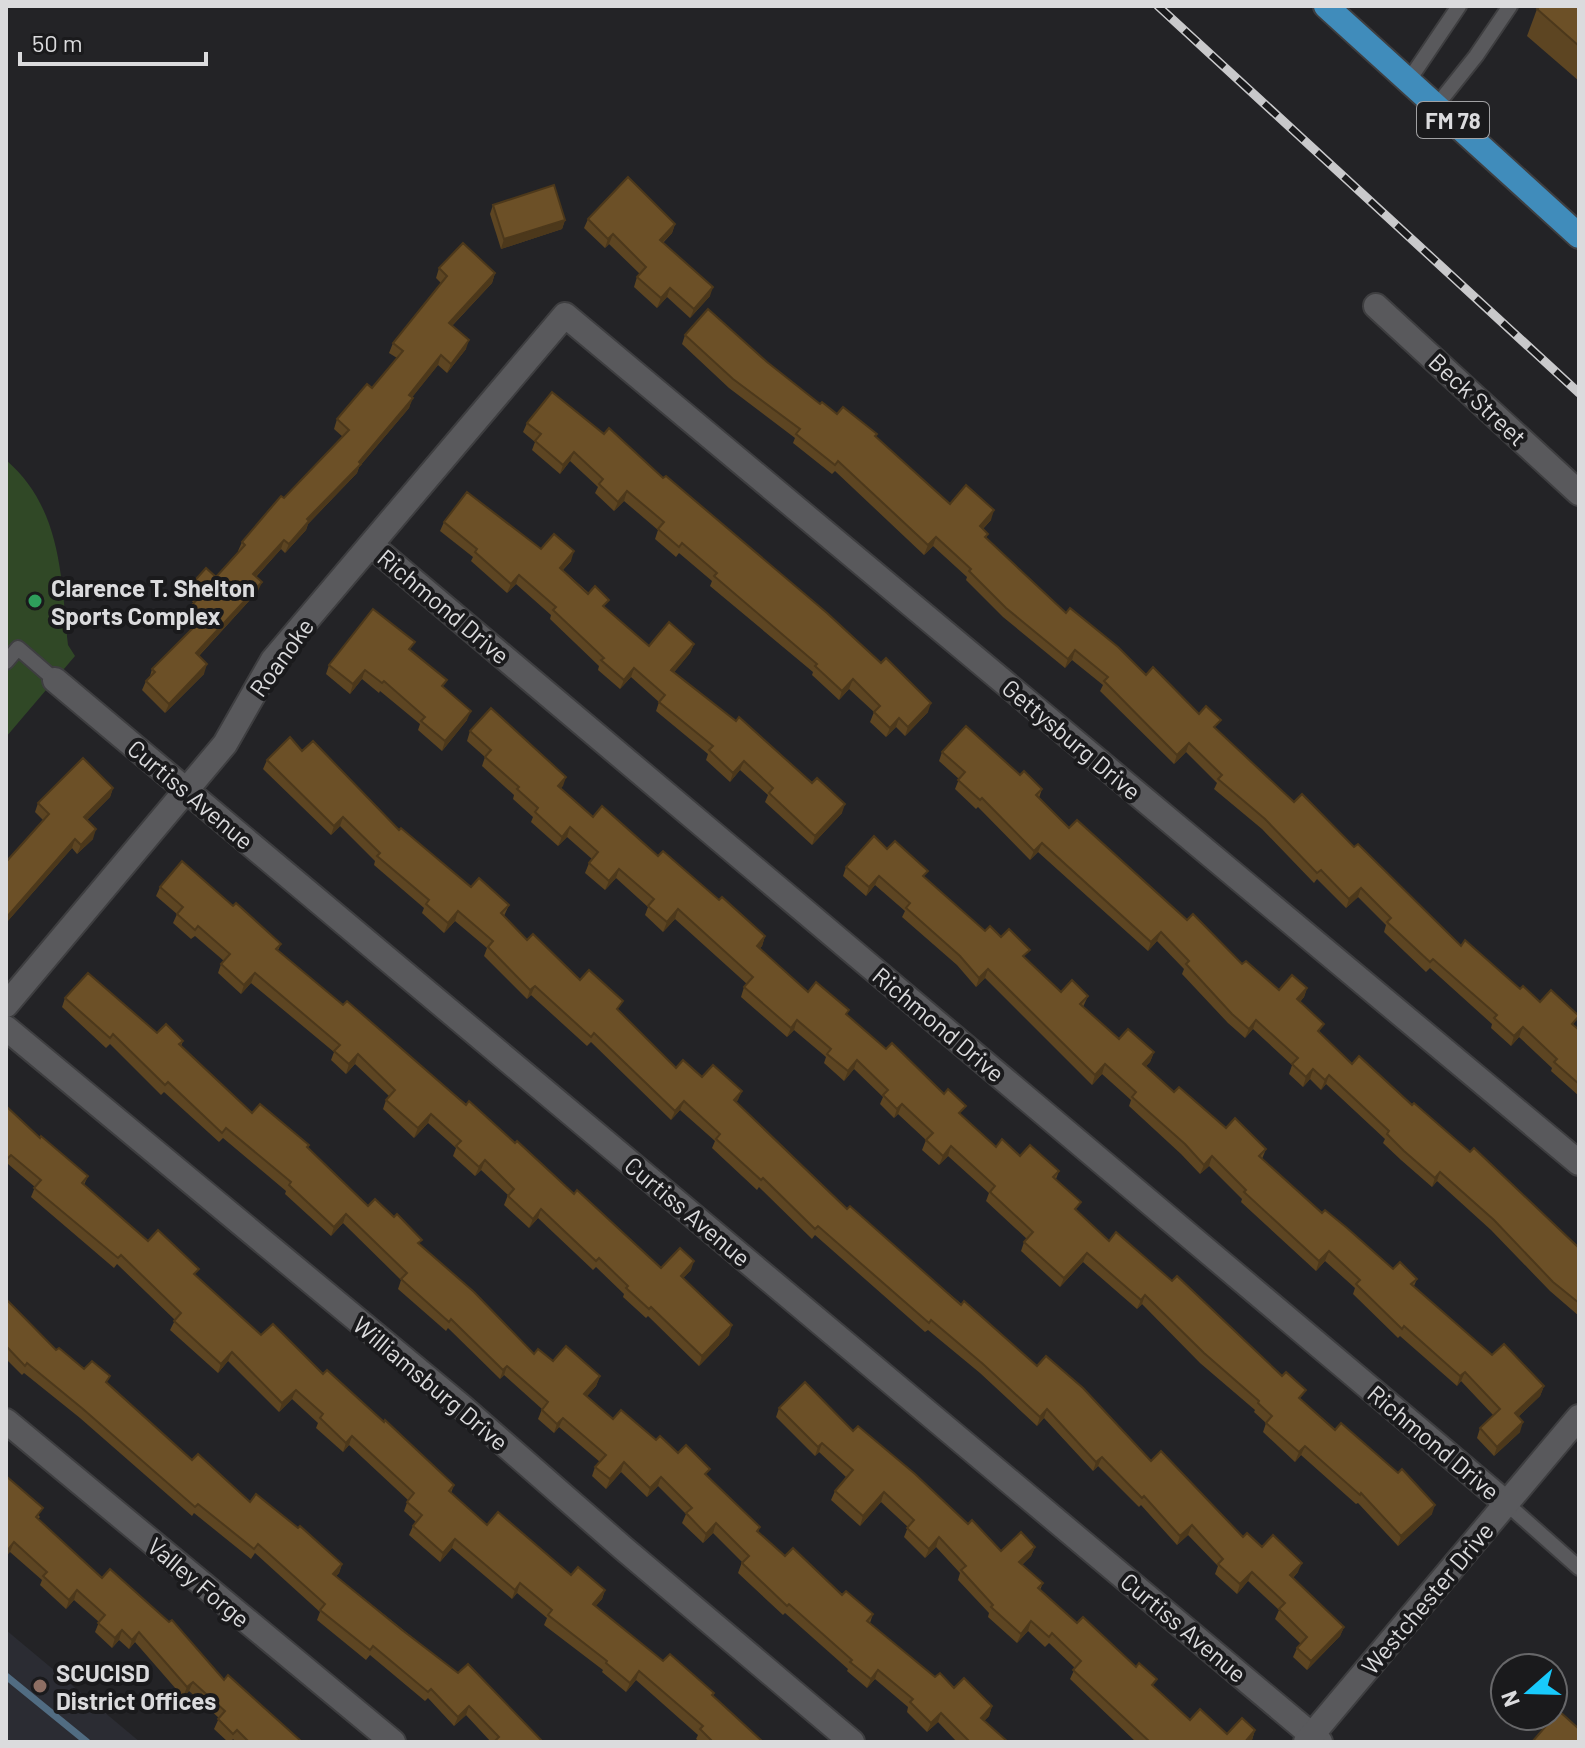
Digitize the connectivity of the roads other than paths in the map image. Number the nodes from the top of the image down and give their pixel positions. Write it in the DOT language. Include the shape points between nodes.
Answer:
graph roads {
  1 [pos="1326,6"];
  2 [pos="1459,6"];
  3 [pos="1510,6"];
  4 [pos="1409,80"];
  5 [pos="1437,105"];
  6 [pos="1579,236"];
  7 [pos="1376,306"];
  8 [pos="565,315"];
  9 [pos="1579,493"];
  10 [pos="371,545"];
  11 [pos="6,662"];
  12 [pos="55,680"];
  13 [pos="187,791"];
  14 [pos="6,1005"];
  15 [pos="6,1028"];
  16 [pos="1579,1163"];
  17 [pos="1579,1417"];
  18 [pos="6,1421"];
  19 [pos="1507,1504"];
  20 [pos="1579,1568"];
  21 [pos="1313,1740"];
  22 [pos="393,1742"];
  23 [pos="852,1742"];
  1 -- 4 [label="main road, FM 78"];
  2 -- 4 [label="lane"];
  3 -- 5 [label="lane"];
  4 -- 5 [label="main road, FM 78"];
  5 -- 6 [label="main road, FM 78"];
  7 -- 9 [label="street, Beck Street"];
  8 -- 10 [label="street, Roanoke"];
  8 -- 16 [label="street, Gettysburg Drive"];
  10 -- 13 [label="street, Roanoke" via="273,660 225,744"];
  10 -- 19 [label="street, Richmond Drive"];
  11 -- 12 [label="lane" via="18,648"];
  12 -- 13 [label="street, Curtiss Avenue"];
  13 -- 14 [label="street, Roanoke"];
  13 -- 21 [label="street, Curtiss Avenue"];
  15 -- 23 [label="street, Williamsburg Drive" via="461,1406"];
  17 -- 19 [label="street, Westchester Drive"];
  18 -- 22 [label="street, Valley Forge"];
  19 -- 20 [label="lane"];
  19 -- 21 [label="street, Westchester Drive"];
}
